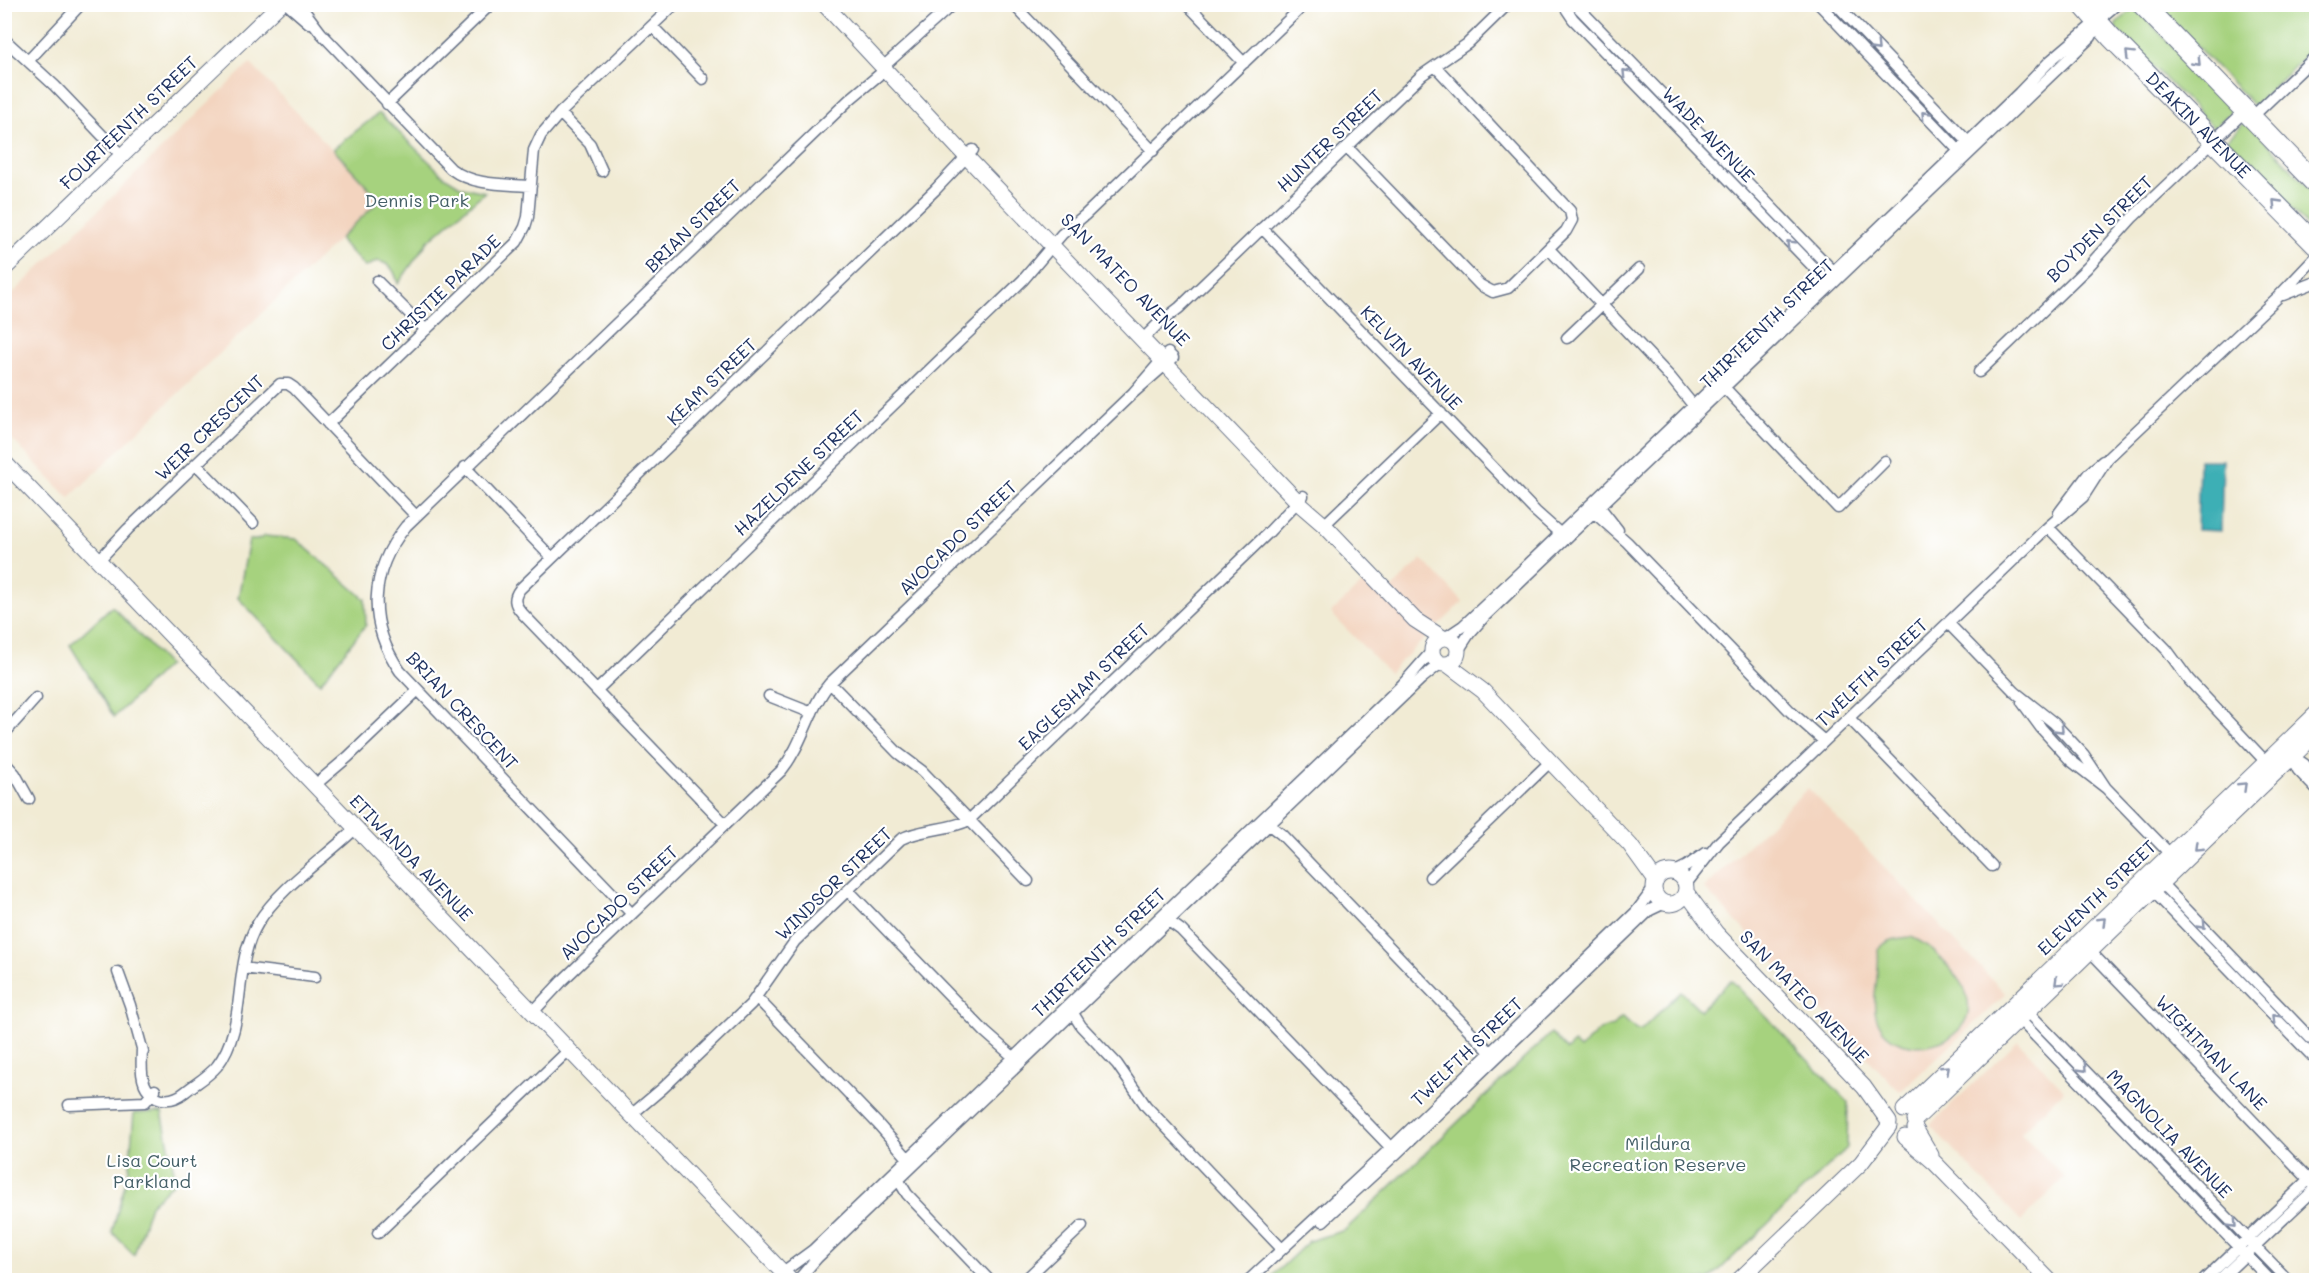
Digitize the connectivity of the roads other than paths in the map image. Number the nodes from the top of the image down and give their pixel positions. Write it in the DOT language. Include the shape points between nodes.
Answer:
graph roads {
  1 [pos="81,4"];
  2 [pos="299,4"];
  3 [pos="491,4"];
  4 [pos="675,4"];
  5 [pos="824,4"];
  6 [pos="953,4"];
  7 [pos="1013,4"];
  8 [pos="1187,4"];
  9 [pos="1305,4"];
  10 [pos="1508,4"];
  11 [pos="1563,4"];
  12 [pos="1575,4"];
  13 [pos="1819,4"];
  14 [pos="1836,4"];
  15 [pos="2082,4"];
  16 [pos="2117,4"];
  17 [pos="2142,4"];
  18 [pos="280,5"];
  19 [pos="2098,22"];
  20 [pos="652,26"];
  21 [pos="321,33"];
  22 [pos="4,39"];
  23 [pos="2316,56"];
  24 [pos="29,60"];
  25 [pos="1244,63"];
  26 [pos="1434,66"];
  27 [pos="885,67"];
  28 [pos="704,78"];
  29 [pos="387,104"];
  30 [pos="560,113"];
  31 [pos="2248,115"];
  32 [pos="2214,140"];
  33 [pos="1971,145"];
  34 [pos="1347,147"];
  35 [pos="1152,150"];
  36 [pos="1962,154"];
  37 [pos="972,155"];
  38 [pos="122,156"];
  39 [pos="602,171"];
  40 [pos="2316,184"];
  41 [pos="531,186"];
  42 [pos="1262,228"];
  43 [pos="1057,244"];
  44 [pos="2316,245"];
  45 [pos="1549,249"];
  46 [pos="2316,257"];
  47 [pos="4,269"];
  48 [pos="1639,269"];
  49 [pos="1837,274"];
  50 [pos="378,281"];
  51 [pos="1828,282"];
  52 [pos="2316,282"];
  53 [pos="2277,298"];
  54 [pos="1601,305"];
  55 [pos="426,330"];
  56 [pos="1148,338"];
  57 [pos="1567,338"];
  58 [pos="1167,359"];
  59 [pos="1979,372"];
  60 [pos="560,377"];
  61 [pos="1721,385"];
  62 [pos="1699,406"];
  63 [pos="1441,413"];
  64 [pos="328,424"];
  65 [pos="1885,461"];
  66 [pos="4,462"];
  67 [pos="196,464"];
  68 [pos="465,467"];
  69 [pos="1302,501"];
  70 [pos="1594,507"];
  71 [pos="416,516"];
  72 [pos="253,523"];
  73 [pos="1324,525"];
  74 [pos="2048,527"];
  75 [pos="1561,539"];
  76 [pos="97,558"];
  77 [pos="552,558"];
  78 [pos="1948,623"];
  79 [pos="1444,651"];
  80 [pos="830,683"];
  81 [pos="598,689"];
  82 [pos="417,691"];
  83 [pos="769,696"];
  84 [pos="36,698"];
  85 [pos="812,713"];
  86 [pos="2316,714"];
  87 [pos="1848,718"];
  88 [pos="4,734"];
  89 [pos="2316,734"];
  90 [pos="1822,744"];
  91 [pos="2287,753"];
  92 [pos="4,762"];
  93 [pos="1550,762"];
  94 [pos="2267,763"];
  95 [pos="2316,777"];
  96 [pos="317,788"];
  97 [pos="2316,789"];
  98 [pos="29,800"];
  99 [pos="969,820"];
  100 [pos="1268,820"];
  101 [pos="725,824"];
  102 [pos="353,825"];
  103 [pos="908,836"];
  104 [pos="1719,842"];
  105 [pos="2171,855"];
  106 [pos="1992,866"];
  107 [pos="1430,877"];
  108 [pos="1663,878"];
  109 [pos="1028,881"];
  110 [pos="2154,884"];
  111 [pos="1686,888"];
  112 [pos="848,890"];
  113 [pos="1669,903"];
  114 [pos="632,914"];
  115 [pos="1168,916"];
  116 [pos="1716,933"];
  117 [pos="2085,946"];
  118 [pos="243,968"];
  119 [pos="118,972"];
  120 [pos="315,977"];
  121 [pos="756,997"];
  122 [pos="531,1010"];
  123 [pos="1067,1012"];
  124 [pos="2020,1012"];
  125 [pos="2316,1044"];
  126 [pos="569,1050"];
  127 [pos="1493,1056"];
  128 [pos="2316,1060"];
  129 [pos="1014,1063"];
  130 [pos="2094,1088"];
  131 [pos="153,1092"];
  132 [pos="69,1105"];
  133 [pos="2128,1114"];
  134 [pos="633,1117"];
  135 [pos="2119,1123"];
  136 [pos="1902,1124"];
  137 [pos="2158,1146"];
  138 [pos="1394,1151"];
  139 [pos="2149,1154"];
  140 [pos="914,1159"];
  141 [pos="2178,1166"];
  142 [pos="2168,1175"];
  143 [pos="893,1180"];
  144 [pos="2315,1182"];
  145 [pos="2198,1188"];
  146 [pos="2189,1196"];
  147 [pos="2217,1208"];
  148 [pos="2208,1216"];
  149 [pos="1082,1226"];
  150 [pos="378,1233"];
  151 [pos="2251,1243"];
  152 [pos="1282,1249"];
  153 [pos="2242,1251"];
  154 [pos="786,1276"];
  155 [pos="2286,1280"];
  156 [pos="798,1281"];
  157 [pos="989,1281"];
  158 [pos="1025,1281"];
  159 [pos="1250,1281"];
  160 [pos="1739,1281"];
  161 [pos="2049,1281"];
  162 [pos="2204,1281"];
  163 [pos="2219,1281"];
  164 [pos="2270,1281"];
  1 -- 24 [label="street"];
  2 -- 21 [label="street"];
  3 -- 29 [label="street"];
  4 -- 20 [label="street, CHRISTIE PARADE"];
  5 -- 27 [label="street, SAN MATEO AVENUE"];
  6 -- 27 [label="street, BRIAN STREET"];
  7 -- 35 [label="street"];
  8 -- 25 [label="street"];
  9 -- 25 [label="street, HAZELDENE STREET"];
  10 -- 26 [label="street, HUNTER STREET" via="1467,44"];
  51 -- 11 [label="street, WADE AVENUE, one-way" via="1573,19"];
  12 -- 49 [label="street, WADE AVENUE"];
  36 -- 13 [label="street, one-way"];
  14 -- 33 [label="street, one-way"];
  15 -- 19 [label="highway, DEAKIN AVENUE"];
  16 -- 19 [label="street, THIRTEENTH STREET"];
  17 -- 31 [label="highway, one-way"];
  18 -- 21 [label="street"];
  18 -- 38 [label="street, FOURTEENTH STREET"];
  32 -- 19 [label="highway, DEAKIN AVENUE, one-way"];
  19 -- 33 [label="street, THIRTEENTH STREET" via="2050,61"];
  20 -- 28 [label="street"];
  20 -- 30 [label="street, CHRISTIE PARADE"];
  21 -- 29 [label="street"];
  22 -- 24 [label="street"];
  23 -- 31 [label="street, BOYDEN STREET"];
  24 -- 38 [label="street"];
  25 -- 35 [label="street, HAZELDENE STREET"];
  26 -- 34 [label="street, HUNTER STREET"];
  26 -- 45 [label="street" via="1570,211 1570,226"];
  27 -- 37 [label="street, SAN MATEO AVENUE"];
  27 -- 60 [label="street, BRIAN STREET"];
  29 -- 41 [label="street" via="459,175 483,182"];
  30 -- 39 [label="street" via="590,144"];
  30 -- 41 [label="street, CHRISTIE PARADE" via="537,142"];
  31 -- 32 [label="street, BOYDEN STREET"];
  31 -- 40 [label="highway"];
  44 -- 32 [label="highway, DEAKIN AVENUE, one-way"];
  32 -- 59 [label="street, BOYDEN STREET"];
  33 -- 36 [label="street, THIRTEENTH STREET"];
  34 -- 42 [label="street, HUNTER STREET"];
  34 -- 45 [label="street" via="1486,289 1498,292 1508,288"];
  35 -- 43 [label="street, HAZELDENE STREET"];
  36 -- 49 [label="street, THIRTEENTH STREET"];
  37 -- 43 [label="street, SAN MATEO AVENUE"];
  37 -- 77 [label="street, KEAM STREET"];
  38 -- 47 [label="street, FOURTEENTH STREET"];
  41 -- 55 [label="street, CHRISTIE PARADE" via="525,227 517,243"];
  42 -- 56 [label="street, HUNTER STREET"];
  42 -- 63 [label="street, KELVIN AVENUE"];
  43 -- 56 [label="street, SAN MATEO AVENUE"];
  43 -- 81 [label="street, HAZELDENE STREET" via="1045,263"];
  45 -- 54 [label="street"];
  46 -- 53 [label="street, TWELFTH STREET"];
  48 -- 54 [label="street"];
  49 -- 51 [label="street, THIRTEENTH STREET"];
  50 -- 55 [label="street"];
  51 -- 61 [label="street, THIRTEENTH STREET"];
  52 -- 53 [label="street, TWELFTH STREET"];
  53 -- 74 [label="street, TWELFTH STREET" via="2108,458 2092,468"];
  54 -- 57 [label="street"];
  54 -- 62 [label="street"];
  55 -- 64 [label="street, CHRISTIE PARADE"];
  56 -- 58 [label="street, SAN MATEO AVENUE"];
  58 -- 69 [label="street, SAN MATEO AVENUE"];
  58 -- 80 [label="street, AVOCADO STREET"];
  60 -- 68 [label="street, BRIAN CRESCENT"];
  61 -- 62 [label="street, THIRTEENTH STREET"];
  61 -- 65 [label="street" via="1838,508"];
  62 -- 70 [label="street, THIRTEENTH STREET"];
  63 -- 73 [label="street"];
  63 -- 75 [label="street, KELVIN AVENUE"];
  64 -- 67 [label="street, WEIR CRESCENT" via="294,388 280,384"];
  64 -- 71 [label="street, WEIR CRESCENT"];
  66 -- 76 [label="street, ETIWANDA AVENUE"];
  67 -- 72 [label="street"];
  67 -- 76 [label="street, WEIR CRESCENT"];
  68 -- 71 [label="street, BRIAN CRESCENT"];
  68 -- 77 [label="street"];
  69 -- 73 [label="street, SAN MATEO AVENUE"];
  69 -- 99 [label="street, EAGLESHAM STREET"];
  70 -- 75 [label="street, THIRTEENTH STREET"];
  70 -- 90 [label="street"];
  71 -- 82 [label="street, BRIAN CRESCENT" via="385,559 377,598 378,623 386,648"];
  73 -- 79 [label="street, SAN MATEO AVENUE"];
  74 -- 78 [label="street, TWELFTH STREET"];
  74 -- 94 [label="street" via="2167,650 2194,686"];
  75 -- 79 [label="street, THIRTEENTH STREET" via="1469,633"];
  75 -- 79 [label="street, THIRTEENTH STREET" via="1463,626"];
  76 -- 96 [label="street, ETIWANDA AVENUE"];
  77 -- 81 [label="street, KEAM STREET" via="514,600 522,613"];
  78 -- 87 [label="street, TWELFTH STREET"];
  78 -- 105 [label="street" via="2015,692 2064,753 2106,788"];
  79 -- 93 [label="street, SAN MATEO AVENUE"];
  79 -- 100 [label="street, THIRTEENTH STREET" via="1410,677"];
  80 -- 85 [label="street, AVOCADO STREET"];
  80 -- 99 [label="street"];
  81 -- 101 [label="street"];
  82 -- 96 [label="street"];
  82 -- 114 [label="street, BRIAN CRESCENT"];
  83 -- 85 [label="street"];
  84 -- 88 [label="street"];
  85 -- 101 [label="street, AVOCADO STREET" via="789,761"];
  86 -- 91 [label="street, ELEVENTH STREET"];
  87 -- 90 [label="street, TWELFTH STREET"];
  87 -- 106 [label="street"];
  89 -- 91 [label="street, ELEVENTH STREET"];
  90 -- 104 [label="street, TWELFTH STREET"];
  91 -- 94 [label="street, ELEVENTH STREET"];
  91 -- 95 [label="street"];
  91 -- 97 [label="street"];
  91 -- 110 [label="street, ELEVENTH STREET, one-way"];
  92 -- 98 [label="street"];
  93 -- 107 [label="street"];
  93 -- 108 [label="street, SAN MATEO AVENUE"];
  105 -- 94 [label="street, ELEVENTH STREET, one-way"];
  96 -- 102 [label="street, ETIWANDA AVENUE"];
  99 -- 103 [label="street, EAGLESHAM STREET"];
  99 -- 109 [label="street"];
  100 -- 115 [label="street, THIRTEENTH STREET"];
  100 -- 127 [label="street"];
  101 -- 114 [label="street, AVOCADO STREET"];
  102 -- 118 [label="street" via="259,921 248,944"];
  102 -- 122 [label="street, ETIWANDA AVENUE"];
  103 -- 112 [label="street, WINDSOR STREET"];
  104 -- 108 [label="street, TWELFTH STREET" via="1687,867"];
  104 -- 111 [label="street, TWELFTH STREET"];
  105 -- 110 [label="street, ELEVENTH STREET"];
  108 -- 111 [label="street" via="1682,876"];
  108 -- 113 [label="street" via="1657,896"];
  108 -- 127 [label="street, TWELFTH STREET" via="1636,912"];
  110 -- 117 [label="street, ELEVENTH STREET"];
  110 -- 125 [label="street, one-way"];
  128 -- 110 [label="street, one-way"];
  111 -- 113 [label="street" via="1681,900"];
  111 -- 116 [label="street, SAN MATEO AVENUE"];
  112 -- 121 [label="street, WINDSOR STREET" via="792,945"];
  112 -- 129 [label="street"];
  113 -- 116 [label="street, SAN MATEO AVENUE" via="1686,910"];
  113 -- 127 [label="street, TWELFTH STREET" via="1650,910"];
  114 -- 122 [label="street, AVOCADO STREET"];
  115 -- 123 [label="street, THIRTEENTH STREET"];
  115 -- 138 [label="street"];
  116 -- 136 [label="street, SAN MATEO AVENUE"];
  117 -- 124 [label="street, ELEVENTH STREET"];
  117 -- 144 [label="street, WIGHTMAN LANE"];
  118 -- 120 [label="street"];
  118 -- 131 [label="street" via="228,1049 208,1076 189,1089 167,1094"];
  119 -- 131 [label="street"];
  121 -- 134 [label="street, WINDSOR STREET"];
  121 -- 140 [label="street"];
  122 -- 126 [label="street, ETIWANDA AVENUE"];
  123 -- 129 [label="street, THIRTEENTH STREET"];
  123 -- 152 [label="street" via="1117,1064 1146,1106"];
  124 -- 130 [label="street, MAGNOLIA AVENUE"];
  124 -- 136 [label="street, ELEVENTH STREET"];
  126 -- 134 [label="street, ETIWANDA AVENUE"];
  126 -- 150 [label="street"];
  127 -- 138 [label="street, TWELFTH STREET"];
  129 -- 140 [label="street, THIRTEENTH STREET"];
  130 -- 133 [label="street, MAGNOLIA AVENUE"];
  130 -- 135 [label="street, MAGNOLIA AVENUE"];
  131 -- 132 [label="street" via="136,1102"];
  133 -- 135 [label="street"];
  133 -- 137 [label="street, MAGNOLIA AVENUE"];
  134 -- 154 [label="street, ETIWANDA AVENUE"];
  135 -- 139 [label="street, MAGNOLIA AVENUE"];
  136 -- 160 [label="street, ELEVENTH STREET"];
  136 -- 161 [label="street, SAN MATEO AVENUE"];
  137 -- 139 [label="street"];
  137 -- 141 [label="street, MAGNOLIA AVENUE"];
  138 -- 152 [label="street, TWELFTH STREET" via="1329,1216"];
  139 -- 142 [label="street, MAGNOLIA AVENUE"];
  140 -- 143 [label="street, THIRTEENTH STREET"];
  141 -- 142 [label="street"];
  141 -- 145 [label="street, MAGNOLIA AVENUE"];
  142 -- 146 [label="street, MAGNOLIA AVENUE"];
  143 -- 154 [label="street, THIRTEENTH STREET"];
  143 -- 156 [label="street, THIRTEENTH STREET"];
  143 -- 157 [label="street"];
  144 -- 151 [label="street"];
  145 -- 146 [label="street"];
  145 -- 147 [label="street, MAGNOLIA AVENUE"];
  146 -- 148 [label="street, MAGNOLIA AVENUE"];
  147 -- 148 [label="street"];
  147 -- 151 [label="street, MAGNOLIA AVENUE, one-way"];
  148 -- 153 [label="street, MAGNOLIA AVENUE"];
  149 -- 158 [label="street"];
  151 -- 153 [label="street"];
  151 -- 155 [label="street, MAGNOLIA AVENUE"];
  152 -- 159 [label="street, TWELFTH STREET"];
  153 -- 162 [label="street"];
  153 -- 163 [label="street"];
  153 -- 164 [label="street, MAGNOLIA AVENUE"];
}
